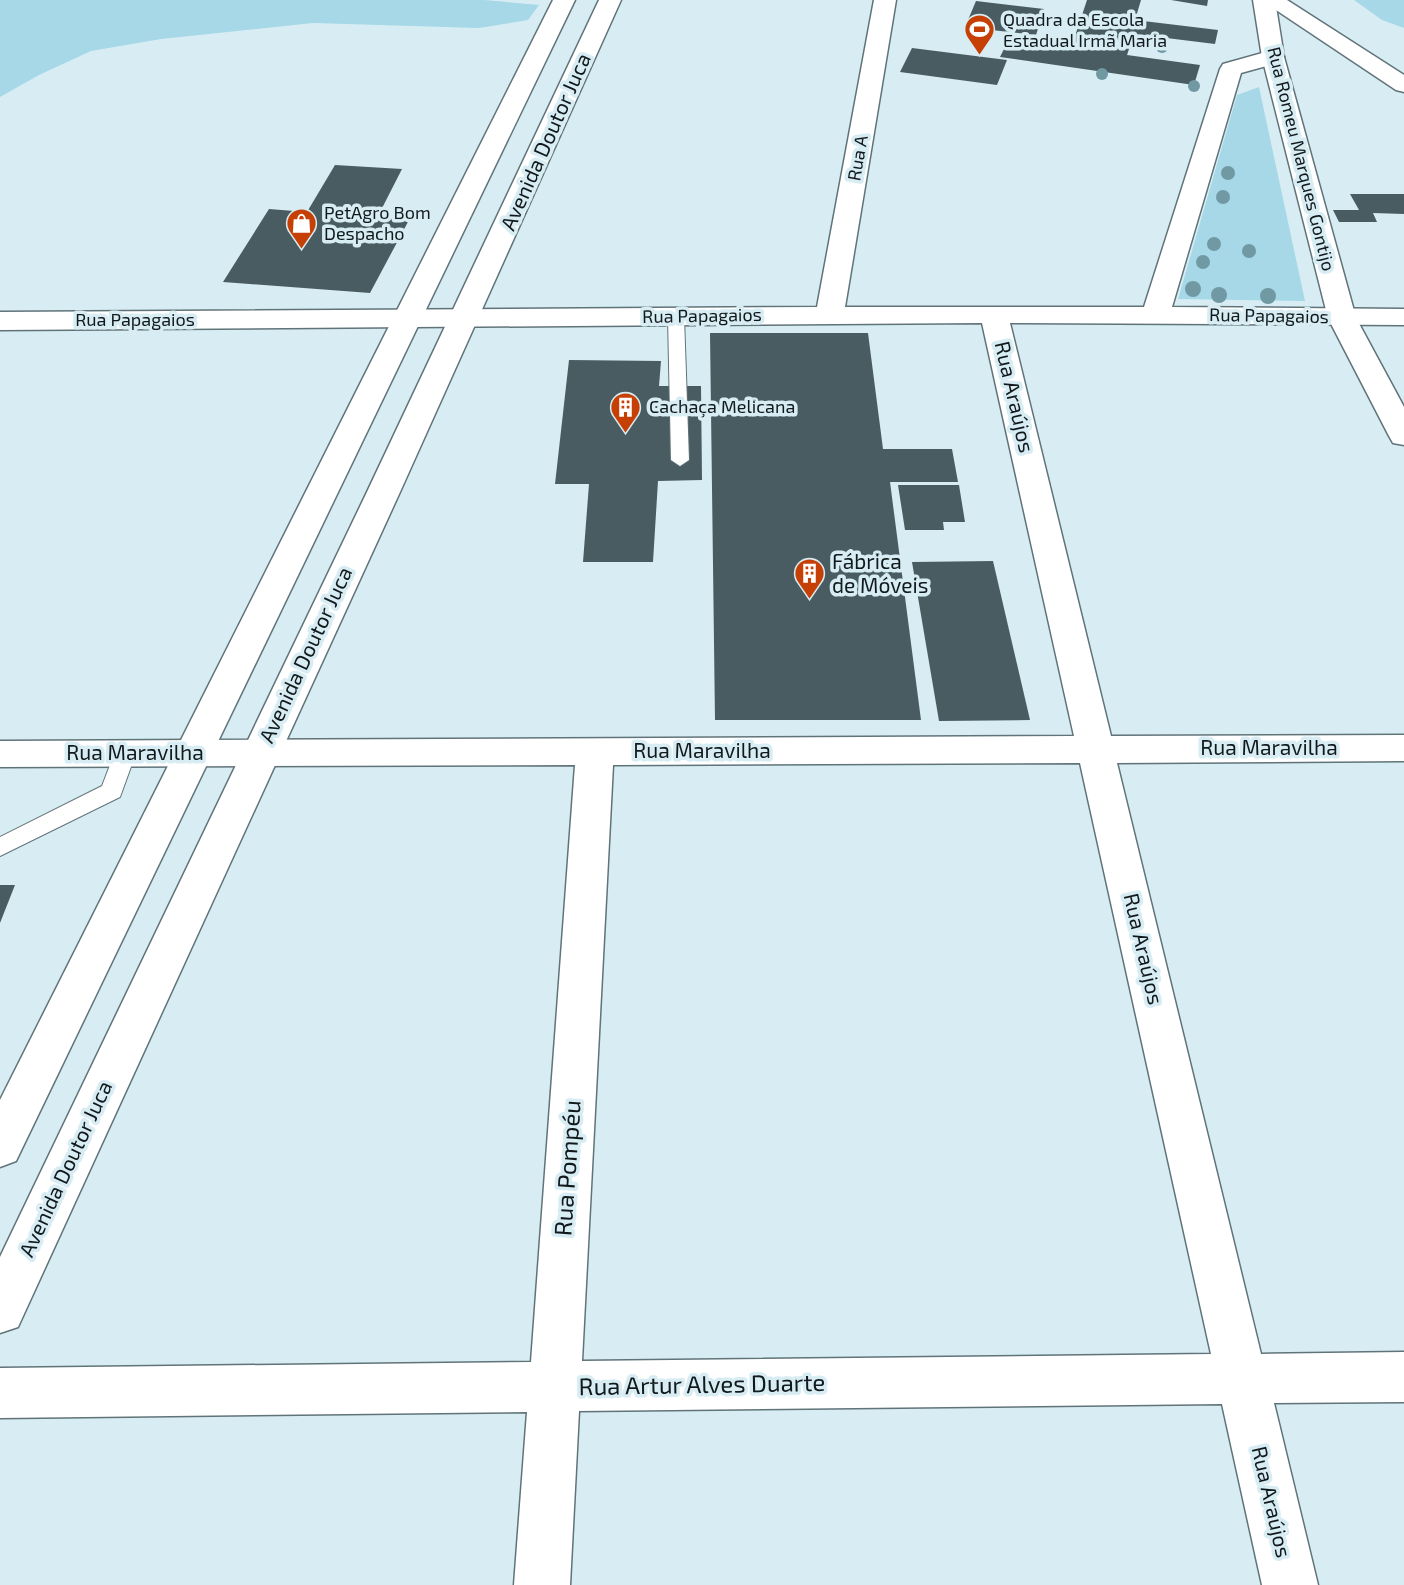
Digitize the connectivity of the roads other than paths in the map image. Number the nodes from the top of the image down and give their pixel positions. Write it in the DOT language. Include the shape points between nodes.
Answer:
graph roads {
  1 [pos="885,0"];
  2 [pos="1264,0"];
  3 [pos="1272,0"];
  4 [pos="558,12"];
  5 [pos="604,13"];
  6 [pos="1273,57"];
  7 [pos="1404,85"];
  8 [pos="468,196"];
  9 [pos="520,199"];
  10 [pos="994,314"];
  11 [pos="1156,314"];
  12 [pos="830,315"];
  13 [pos="676,317"];
  14 [pos="1404,317"];
  15 [pos="407,318"];
  16 [pos="466,318"];
  17 [pos="1342,318"];
  18 [pos="0,321"];
  19 [pos="1404,436"];
  20 [pos="680,460"];
  21 [pos="1404,748"];
  22 [pos="1096,749"];
  23 [pos="595,751"];
  24 [pos="125,753"];
  25 [pos="192,753"];
  26 [pos="0,754"];
  27 [pos="259,754"];
  28 [pos="0,847"];
  29 [pos="0,1147"];
  30 [pos="0,1310"];
  31 [pos="1404,1377"];
  32 [pos="1242,1379"];
  33 [pos="555,1387"];
  34 [pos="0,1393"];
  35 [pos="542,1585"];
  36 [pos="1290,1585"];
  1 -- 12 [label="street, Rua A"];
  2 -- 6 [label="street, Rua Romeu Marques Gontijo"];
  3 -- 7 [label="street"];
  4 -- 5 [label="street"];
  4 -- 8 [label="street, Avenida Doutor Juca"];
  5 -- 9 [label="street, Avenida Doutor Juca"];
  6 -- 11 [label="street" via="1231,69"];
  6 -- 17 [label="street, Rua Romeu Marques Gontijo"];
  8 -- 9 [label="street"];
  8 -- 15 [label="street, Avenida Doutor Juca"];
  9 -- 16 [label="street, Avenida Doutor Juca"];
  10 -- 11 [label="street, Rua Papagaios"];
  10 -- 12 [label="street, Rua Papagaios"];
  10 -- 22 [label="street, Rua Araújos"];
  11 -- 17 [label="street, Rua Papagaios"];
  12 -- 13 [label="street, Rua Papagaios"];
  13 -- 16 [label="street, Rua Papagaios"];
  13 -- 20 [label="lane"];
  14 -- 17 [label="street, Rua Papagaios"];
  15 -- 16 [label="street, Rua Papagaios"];
  15 -- 18 [label="street, Rua Papagaios"];
  15 -- 25 [label="street, Avenida Doutor Juca"];
  16 -- 27 [label="street, Avenida Doutor Juca"];
  17 -- 19 [label="street, Rua Romeu Marques Gontijo"];
  21 -- 22 [label="street, Rua Maravilha"];
  22 -- 23 [label="street, Rua Maravilha"];
  22 -- 32 [label="street, Rua Araújos"];
  23 -- 27 [label="street, Rua Maravilha"];
  23 -- 33 [label="street, Rua Pompéu"];
  24 -- 25 [label="street, Rua Maravilha"];
  24 -- 26 [label="street, Rua Maravilha"];
  24 -- 28 [label="lane" via="112,791"];
  25 -- 27 [label="street, Rua Maravilha"];
  25 -- 29 [label="street, Avenida Doutor Juca"];
  27 -- 30 [label="street, Avenida Doutor Juca"];
  31 -- 32 [label="street, Rua Artur Alves Duarte"];
  32 -- 33 [label="street, Rua Artur Alves Duarte"];
  32 -- 36 [label="street, Rua Araújos"];
  33 -- 34 [label="street, Rua Artur Alves Duarte"];
  33 -- 35 [label="street, Rua Pompéu"];
}
